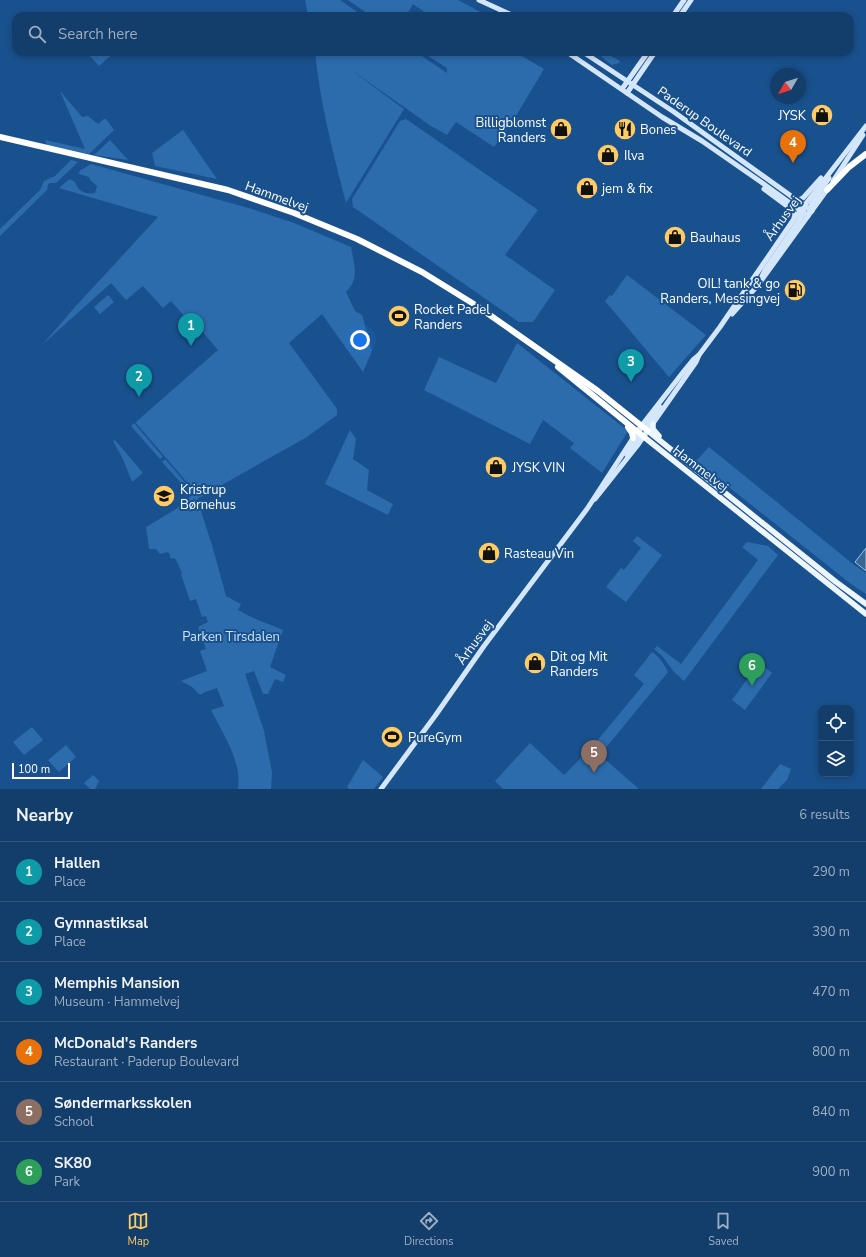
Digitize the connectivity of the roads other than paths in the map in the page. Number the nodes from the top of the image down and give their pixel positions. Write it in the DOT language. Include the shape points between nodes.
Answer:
graph roads {
  1 [pos="479,0"];
  2 [pos="684,0"];
  3 [pos="691,0"];
  4 [pos="505,12"];
  5 [pos="676,12"];
  6 [pos="683,12"];
  7 [pos="573,56"];
  8 [pos="589,56"];
  9 [pos="645,56"];
  10 [pos="652,56"];
  11 [pos="627,81"];
  12 [pos="632,84"];
  13 [pos="622,89"];
  14 [pos="627,93"];
  15 [pos="866,126"];
  16 [pos="866,130"];
  17 [pos="0,137"];
  18 [pos="866,154"];
  19 [pos="843,155"];
  20 [pos="726,158"];
  21 [pos="827,190"];
  22 [pos="798,200"];
  23 [pos="807,212"];
  24 [pos="794,219"];
  25 [pos="720,327"];
  26 [pos="522,338"];
  27 [pos="699,355"];
  28 [pos="643,431"];
  29 [pos="587,509"];
  30 [pos="866,604"];
  31 [pos="866,614"];
  32 [pos="381,789"];
  1 -- 4 [label="main road"];
  2 -- 5 [label="main road"];
  3 -- 6 [label="main road"];
  7 -- 13 [label="main road, Paderup Boulevard"];
  8 -- 11 [label="main road, Paderup Boulevard"];
  9 -- 11 [label="main road"];
  10 -- 12 [label="main road"];
  11 -- 12 [label="main road, Paderup Boulevard"];
  11 -- 13 [label="main road"];
  12 -- 14 [label="main road"];
  12 -- 22 [label="main road, Paderup Boulevard"];
  13 -- 14 [label="main road, Paderup Boulevard"];
  14 -- 20 [label="main road, Paderup Boulevard"];
  15 -- 19 [label="main road, Århusvej"];
  16 -- 21 [label="main road, Århusvej"];
  17 -- 26 [label="highway, Hammelvej" via="228,190 294,213 357,239 422,272"];
  18 -- 21 [label="highway"];
  19 -- 22 [label="main road" via="803,198"];
  19 -- 23 [label="main road, Århusvej"];
  20 -- 23 [label="main road, Paderup Boulevard"];
  20 -- 24 [label="main road" via="792,209"];
  21 -- 23 [label="main road, Århusvej"];
  22 -- 23 [label="main road, Paderup Boulevard"];
  23 -- 24 [label="main road, Århusvej"];
  23 -- 25 [label="main road, Århusvej" via="758,285"];
  24 -- 25 [label="main road, Århusvej"];
  25 -- 27 [label="main road, Århusvej"];
  26 -- 28 [label="highway, Hammelvej"];
  26 -- 28 [label="highway, Hammelvej" via="598,391"];
  27 -- 28 [label="main road, Århusvej"];
  27 -- 28 [label="main road, Århusvej" via="684,371"];
  28 -- 29 [label="main road, Århusvej"];
  28 -- 29 [label="main road, Århusvej" via="613,478"];
  28 -- 30 [label="main road, Hammelvej"];
  28 -- 31 [label="main road, Hammelvej"];
  29 -- 32 [label="main road, Århusvej"];
}
